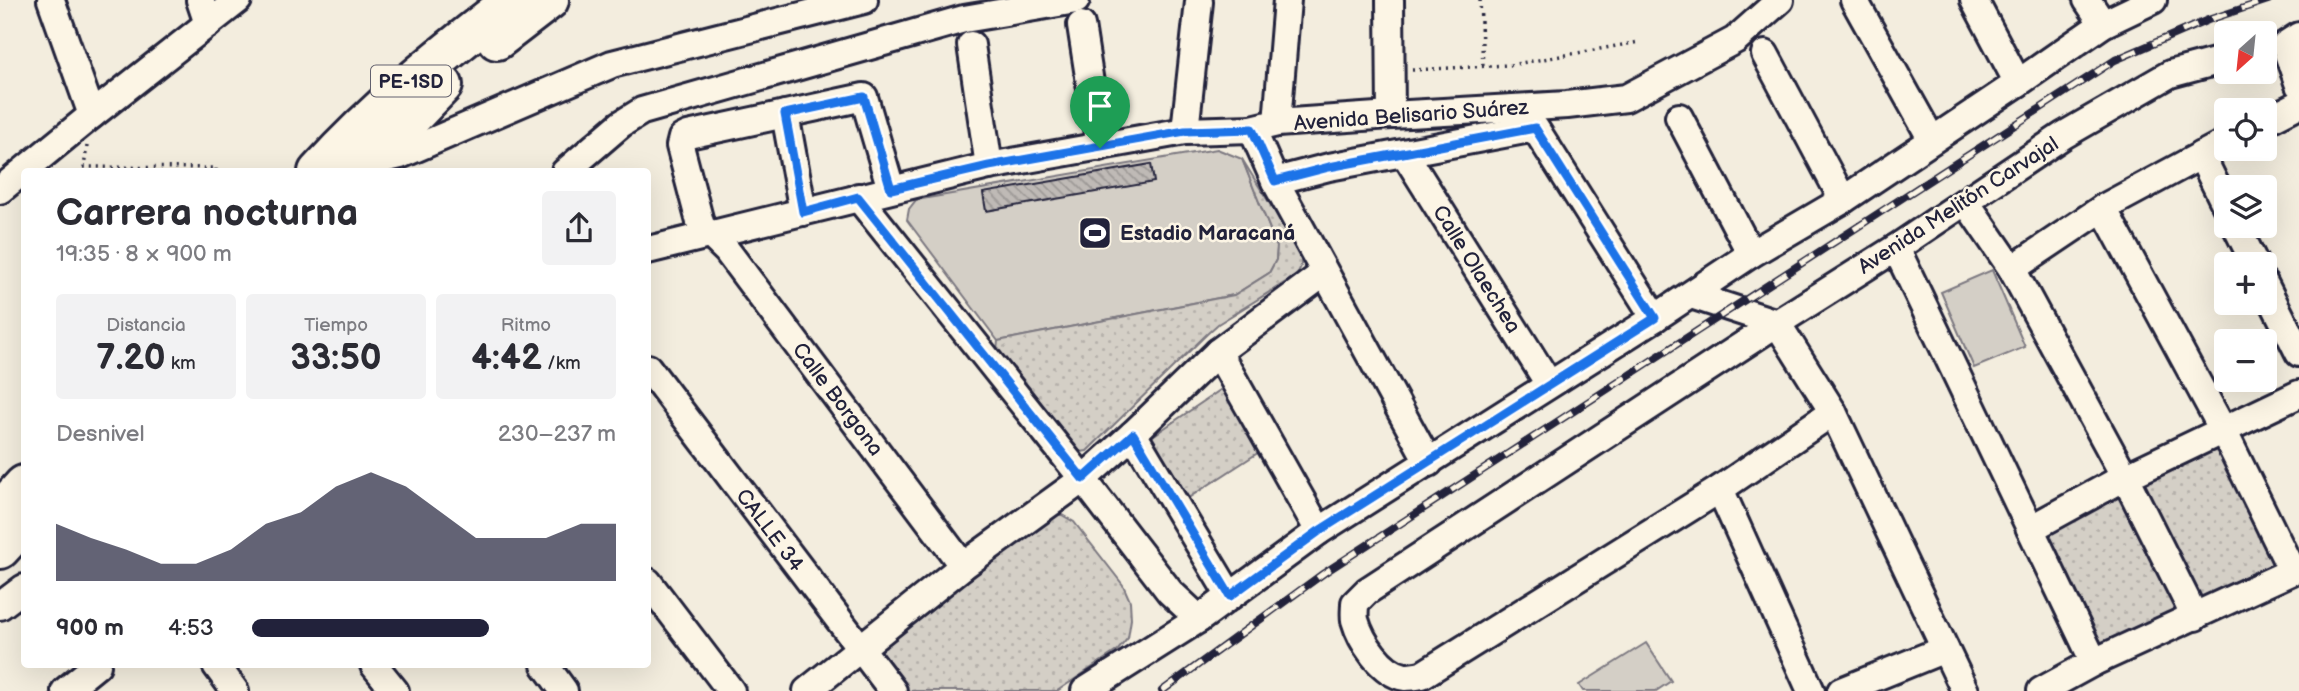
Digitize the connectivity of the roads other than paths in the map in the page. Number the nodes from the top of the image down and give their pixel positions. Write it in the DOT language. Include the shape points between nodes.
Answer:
graph roads {
  1 [pos="51,0"];
  2 [pos="238,0"];
  3 [pos="513,0"];
  4 [pos="549,0"];
  5 [pos="864,0"];
  6 [pos="1287,0"];
  7 [pos="1390,0"];
  8 [pos="1780,0"];
  9 [pos="1854,0"];
  10 [pos="1974,0"];
  11 [pos="2087,0"];
  12 [pos="2153,0"];
  13 [pos="1199,2"];
  14 [pos="204,12"];
  15 [pos="1078,13"];
  16 [pos="2102,24"];
  17 [pos="2287,43"];
  18 [pos="971,45"];
  19 [pos="1765,54"];
  20 [pos="2214,63"];
  21 [pos="2018,83"];
  22 [pos="2299,85"];
  23 [pos="2299,104"];
  24 [pos="785,114"];
  25 [pos="92,115"];
  26 [pos="1391,115"];
  27 [pos="2277,115"];
  28 [pos="1679,117"];
  29 [pos="1265,126"];
  30 [pos="1185,131"];
  31 [pos="1932,140"];
  32 [pos="1100,148"];
  33 [pos="2214,148"];
  34 [pos="1405,154"];
  35 [pos="2201,155"];
  36 [pos="365,165"];
  37 [pos="989,166"];
  38 [pos="27,168"];
  39 [pos="322,168"];
  40 [pos="570,168"];
  41 [pos="21,173"];
  42 [pos="1275,181"];
  43 [pos="2214,182"];
  44 [pos="891,189"];
  45 [pos="0,190"];
  46 [pos="858,197"];
  47 [pos="1843,200"];
  48 [pos="1966,202"];
  49 [pos="2103,208"];
  50 [pos="803,212"];
  51 [pos="711,235"];
  52 [pos="1896,248"];
  53 [pos="651,249"];
  54 [pos="1751,254"];
  55 [pos="2012,269"];
  56 [pos="1324,273"];
  57 [pos="1690,295"];
  58 [pos="2277,309"];
  59 [pos="1655,318"];
  60 [pos="1777,323"];
  61 [pos="1218,352"];
  62 [pos="2299,353"];
  63 [pos="651,372"];
  64 [pos="1549,384"];
  65 [pos="2299,394"];
  66 [pos="1833,412"];
  67 [pos="2223,430"];
  68 [pos="1133,434"];
  69 [pos="1429,463"];
  70 [pos="2124,477"];
  71 [pos="1083,479"];
  72 [pos="21,488"];
  73 [pos="1720,489"];
  74 [pos="0,511"];
  75 [pos="21,526"];
  76 [pos="2030,529"];
  77 [pos="1319,531"];
  78 [pos="0,549"];
  79 [pos="963,566"];
  80 [pos="2296,570"];
  81 [pos="651,586"];
  82 [pos="21,590"];
  83 [pos="1230,596"];
  84 [pos="0,606"];
  85 [pos="2195,617"];
  86 [pos="1199,619"];
  87 [pos="1945,649"];
  88 [pos="860,650"];
  89 [pos="2094,662"];
  90 [pos="94,668"];
  91 [pos="218,668"];
  92 [pos="376,668"];
  93 [pos="547,668"];
  94 [pos="70,690"];
  95 [pos="235,691"];
  96 [pos="395,691"];
  97 [pos="564,691"];
  98 [pos="731,691"];
  99 [pos="807,691"];
  100 [pos="892,691"];
  101 [pos="1085,691"];
  102 [pos="1811,691"];
  103 [pos="1840,691"];
  104 [pos="1965,691"];
  105 [pos="2040,691"];
  1 -- 25 [label="street"];
  2 -- 14 [label="street"];
  3 -- 39 [label="highway, PE-1SD" via="426,68"];
  4 -- 36 [label="highway, PE-1SD" via="441,86"];
  5 -- 36 [label="street" via="612,64 400,155"];
  6 -- 29 [label="street"];
  7 -- 26 [label="street"];
  8 -- 26 [label="street, Avenida Belisario Suárez" via="1735,40 1626,97 1567,106"];
  9 -- 31 [label="street"];
  10 -- 21 [label="street"];
  11 -- 16 [label="street"];
  12 -- 16 [label="street"];
  13 -- 30 [label="street"];
  14 -- 25 [label="street"];
  15 -- 32 [label="street"];
  15 -- 40 [label="street" via="964,19 642,111"];
  16 -- 21 [label="street"];
  17 -- 22 [label="street"];
  18 -- 37 [label="street"];
  19 -- 47 [label="street"];
  20 -- 48 [label="street, Avenida Melitón Carvajal" via="2170,74 2064,135"];
  21 -- 31 [label="street"];
  23 -- 27 [label="street"];
  24 -- 44 [label="street" via="864,97"];
  24 -- 50 [label="street"];
  24 -- 51 [label="street, Calle Borgona" via="682,138 680,146 701,226"];
  25 -- 38 [label="street"];
  26 -- 29 [label="street, Avenida Belisario Suárez"];
  28 -- 54 [label="street"];
  29 -- 30 [label="street, Avenida Belisario Suárez"];
  29 -- 42 [label="street"];
  30 -- 32 [label="street, Avenida Belisario Suárez"];
  31 -- 47 [label="street"];
  32 -- 37 [label="street, Avenida Belisario Suárez"];
  33 -- 35 [label="street"];
  34 -- 42 [label="street"];
  34 -- 59 [label="street" via="1535,128"];
  34 -- 64 [label="street, Calle Olaechea"];
  35 -- 43 [label="street"];
  35 -- 49 [label="street"];
  37 -- 44 [label="street, Avenida Belisario Suárez"];
  41 -- 45 [label="street"];
  42 -- 56 [label="street"];
  44 -- 46 [label="street, Avenida Belisario Suárez"];
  46 -- 50 [label="street, Avenida Belisario Suárez"];
  46 -- 71 [label="street"];
  47 -- 54 [label="street"];
  48 -- 52 [label="street, Avenida Melitón Carvajal"];
  48 -- 55 [label="street"];
  49 -- 55 [label="street"];
  49 -- 67 [label="street"];
  50 -- 51 [label="street, Avenida Belisario Suárez"];
  51 -- 53 [label="street, Avenida Belisario Suárez"];
  51 -- 79 [label="street, Calle Borgona"];
  52 -- 60 [label="street, Avenida Melitón Carvajal"];
  52 -- 76 [label="street"];
  54 -- 57 [label="street"];
  55 -- 70 [label="street"];
  56 -- 61 [label="street"];
  56 -- 69 [label="street"];
  57 -- 59 [label="street"];
  57 -- 60 [label="street"];
  58 -- 62 [label="street"];
  59 -- 64 [label="street"];
  60 -- 66 [label="street"];
  60 -- 73 [label="street, Avenida Melitón Carvajal" via="1367,591 1355,603 1354,618 1387,669 1404,677 1422,675"];
  61 -- 68 [label="street"];
  61 -- 77 [label="street"];
  63 -- 88 [label="street, CALLE 34"];
  64 -- 69 [label="street"];
  65 -- 67 [label="street"];
  66 -- 73 [label="street, Avenida Melitón Carvajal"];
  66 -- 87 [label="street"];
  67 -- 70 [label="street"];
  67 -- 80 [label="street"];
  68 -- 71 [label="street"];
  68 -- 83 [label="street"];
  69 -- 77 [label="street"];
  70 -- 76 [label="street"];
  70 -- 85 [label="street"];
  71 -- 79 [label="street"];
  71 -- 86 [label="street" via="1170,592"];
  72 -- 74 [label="highway"];
  73 -- 102 [label="street"];
  75 -- 78 [label="highway"];
  76 -- 89 [label="street"];
  77 -- 83 [label="street"];
  79 -- 88 [label="street"];
  80 -- 85 [label="street"];
  81 -- 98 [label="street"];
  82 -- 84 [label="street"];
  83 -- 86 [label="street"];
  85 -- 89 [label="street"];
  86 -- 101 [label="street"];
  87 -- 103 [label="street"];
  87 -- 104 [label="street"];
  88 -- 99 [label="street"];
  88 -- 100 [label="street, CALLE 34"];
  89 -- 105 [label="street"];
  90 -- 94 [label="street"];
  91 -- 95 [label="street"];
  92 -- 96 [label="street"];
  93 -- 97 [label="street"];
}
